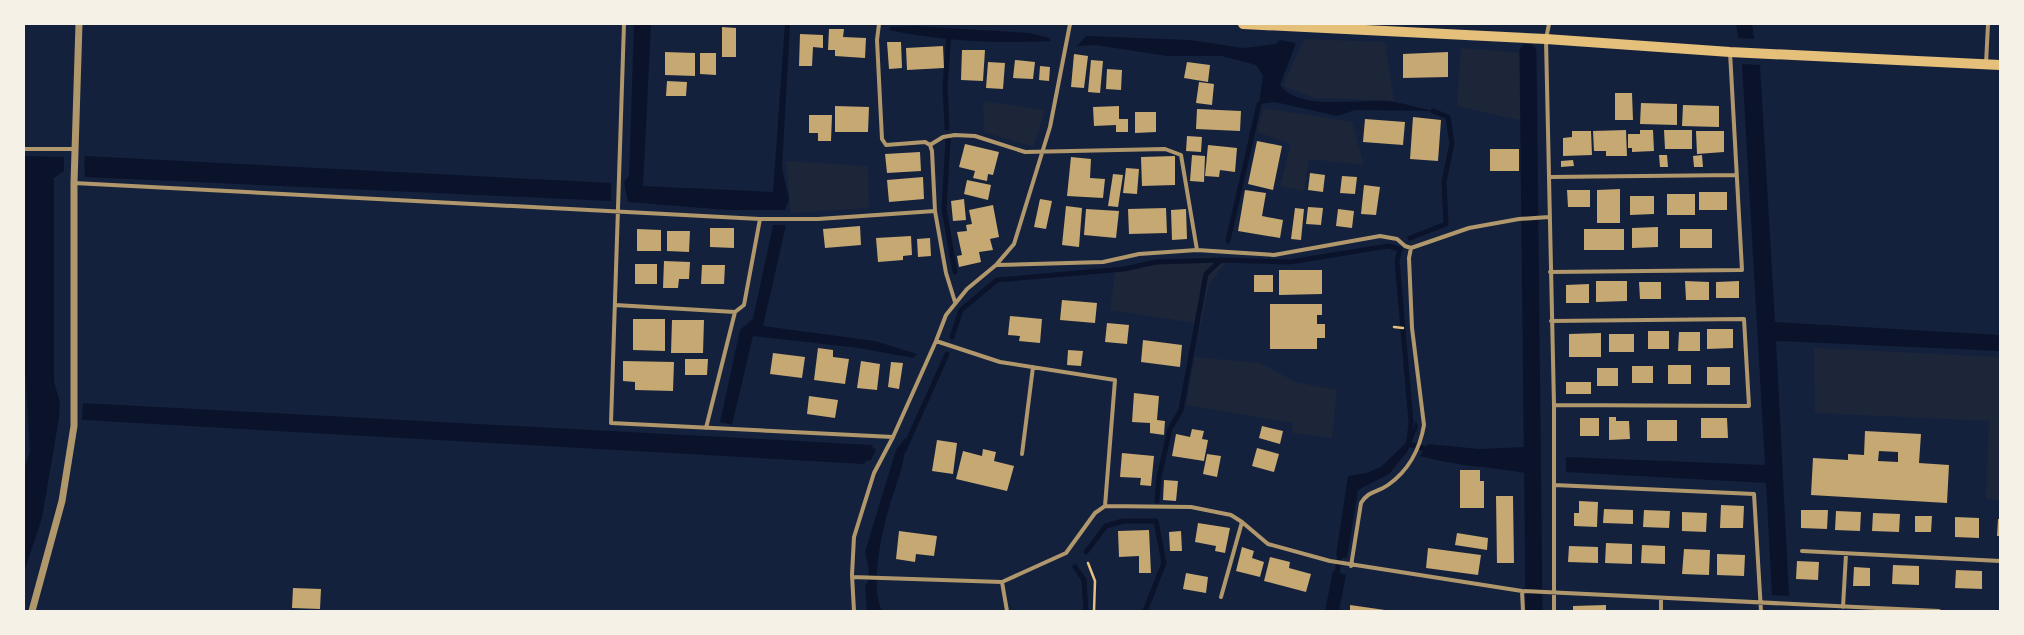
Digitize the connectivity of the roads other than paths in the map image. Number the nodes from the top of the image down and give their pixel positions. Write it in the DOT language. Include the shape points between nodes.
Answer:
graph roads {
  1 [pos="79,24"];
  2 [pos="624,24"];
  3 [pos="879,24"];
  4 [pos="1070,24"];
  5 [pos="1243,24"];
  6 [pos="1549,24"];
  7 [pos="1988,24"];
  8 [pos="1546,39"];
  9 [pos="1730,52"];
  10 [pos="1986,64"];
  11 [pos="2000,65"];
  12 [pos="930,145"];
  13 [pos="24,149"];
  14 [pos="75,149"];
  15 [pos="1042,151"];
  16 [pos="1736,175"];
  17 [pos="1549,177"];
  18 [pos="74,183"];
  19 [pos="935,211"];
  20 [pos="619,213"];
  21 [pos="1549,217"];
  22 [pos="760,219"];
  23 [pos="1411,248"];
  24 [pos="1197,250"];
  25 [pos="996,265"];
  26 [pos="1550,272"];
  27 [pos="955,302"];
  28 [pos="615,305"];
  29 [pos="735,312"];
  30 [pos="1551,321"];
  31 [pos="936,341"];
  32 [pos="1033,367"];
  33 [pos="1554,405"];
  34 [pos="706,428"];
  35 [pos="893,437"];
  36 [pos="1022,454"];
  37 [pos="1554,485"];
  38 [pos="1105,506"];
  39 [pos="1242,522"];
  40 [pos="1802,552"];
  41 [pos="1846,554"];
  42 [pos="2000,561"];
  43 [pos="1351,566"];
  44 [pos="852,577"];
  45 [pos="1002,582"];
  46 [pos="1522,591"];
  47 [pos="1554,592"];
  48 [pos="1221,597"];
  49 [pos="1661,598"];
  50 [pos="1760,603"];
  51 [pos="1843,606"];
  52 [pos="32,611"];
  53 [pos="854,611"];
  54 [pos="1007,611"];
  55 [pos="1523,611"];
  56 [pos="1554,611"];
  57 [pos="1661,611"];
  58 [pos="1761,611"];
  59 [pos="1939,611"];
  1 -- 14 [label="street"];
  2 -- 20 [label="street"];
  3 -- 12 [label="street" via="877,40 882,139 886,145 925,142"];
  4 -- 15 [label="street" via="1050,127"];
  5 -- 8 [label="main road"];
  6 -- 8 [label="street"];
  7 -- 10 [label="street"];
  8 -- 9 [label="main road"];
  8 -- 17 [label="street"];
  9 -- 10 [label="main road"];
  9 -- 16 [label="street"];
  10 -- 11 [label="main road"];
  12 -- 15 [label="street" via="943,137 975,136 1025,152"];
  12 -- 19 [label="street"];
  13 -- 14 [label="street"];
  14 -- 18 [label="street"];
  15 -- 24 [label="street" via="1165,149 1180,155"];
  15 -- 25 [label="street" via="1014,244"];
  16 -- 17 [label="street"];
  16 -- 26 [label="street" via="1742,270"];
  17 -- 21 [label="street"];
  18 -- 20 [label="street"];
  18 -- 52 [label="street" via="74,426 62,501"];
  19 -- 22 [label="street" via="818,219"];
  19 -- 27 [label="street" via="946,273"];
  20 -- 22 [label="street"];
  20 -- 28 [label="street"];
  21 -- 23 [label="street" via="1519,219 1469,228"];
  21 -- 26 [label="street"];
  22 -- 29 [label="street" via="744,305"];
  23 -- 24 [label="street" via="1397,239 1380,236 1274,255"];
  23 -- 43 [label="street" via="1409,258 1412,328 1424,425 1422,437 1407,468 1387,486 1366,495 1361,503"];
  24 -- 25 [label="street" via="1139,254 1103,262"];
  25 -- 27 [label="street" via="967,288"];
  26 -- 30 [label="street"];
  27 -- 31 [label="street" via="946,315"];
  28 -- 29 [label="street"];
  28 -- 34 [label="street" via="611,423"];
  29 -- 34 [label="street"];
  30 -- 33 [label="street"];
  30 -- 33 [label="street" via="1744,319 1749,406"];
  31 -- 32 [label="street" via="1000,362"];
  31 -- 35 [label="street"];
  32 -- 36 [label="street"];
  32 -- 38 [label="street" via="1115,380"];
  33 -- 37 [label="street"];
  34 -- 35 [label="street"];
  35 -- 44 [label="street" via="874,473 854,537"];
  37 -- 47 [label="street"];
  37 -- 50 [label="street" via="1754,494"];
  38 -- 39 [label="street" via="1191,507 1230,515"];
  38 -- 45 [label="street" via="1095,512 1066,553"];
  39 -- 43 [label="street" via="1268,544"];
  39 -- 48 [label="street"];
  40 -- 41 [label="street"];
  41 -- 42 [label="street"];
  41 -- 51 [label="street"];
  43 -- 46 [label="street"];
  44 -- 45 [label="street"];
  44 -- 53 [label="street"];
  45 -- 54 [label="street"];
  46 -- 47 [label="street"];
  46 -- 55 [label="street"];
  47 -- 49 [label="street"];
  47 -- 56 [label="street"];
  49 -- 50 [label="street"];
  49 -- 57 [label="street"];
  50 -- 51 [label="street"];
  50 -- 58 [label="street"];
  51 -- 59 [label="street"];
}
